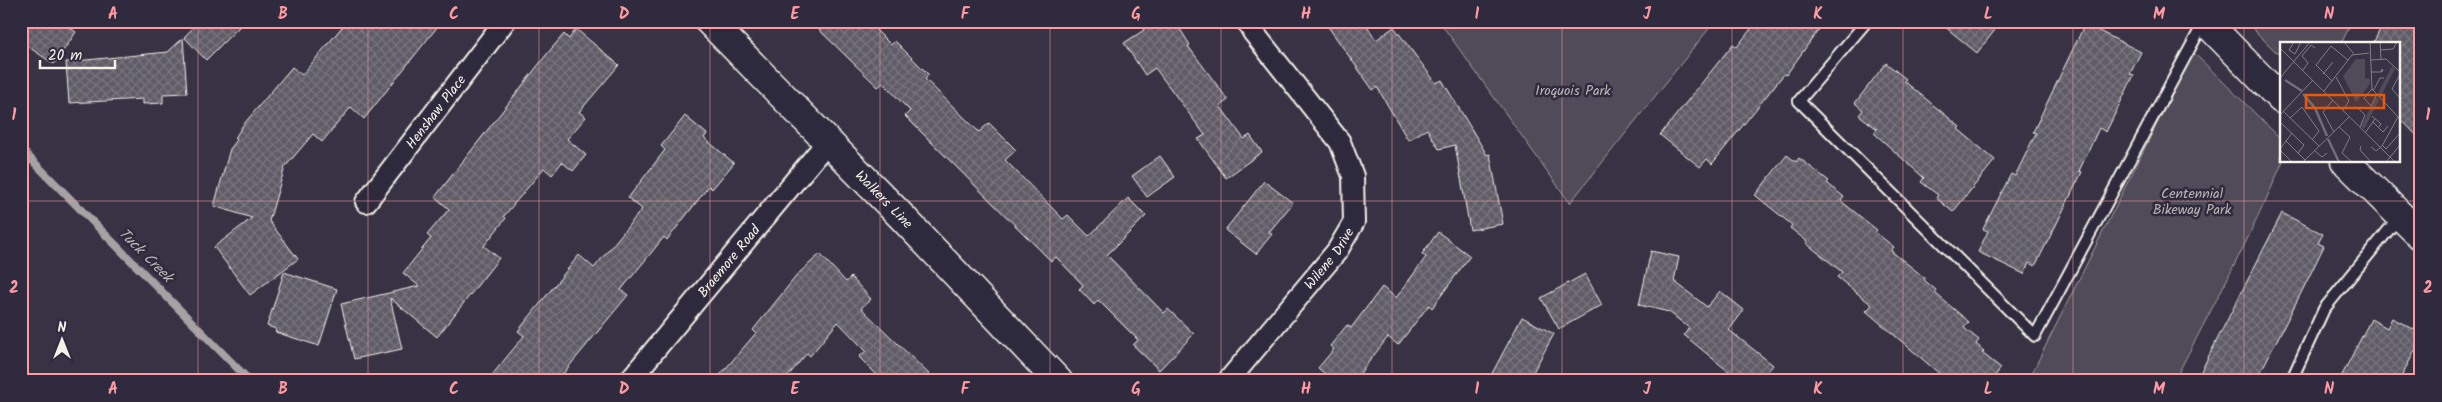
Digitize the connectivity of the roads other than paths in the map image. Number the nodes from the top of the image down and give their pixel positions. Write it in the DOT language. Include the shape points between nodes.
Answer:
graph roads {
  1 [pos="505,21"];
  2 [pos="709,21"];
  3 [pos="1247,21"];
  4 [pos="1867,21"];
  5 [pos="2204,21"];
  6 [pos="2280,98"];
  7 [pos="828,141"];
  8 [pos="2346,162"];
  9 [pos="366,202"];
  10 [pos="2401,215"];
  11 [pos="2421,236"];
  12 [pos="629,381"];
  13 [pos="1058,381"];
  14 [pos="1228,381"];
  15 [pos="2291,381"];
  1 -- 9 [label="street, Henshaw Place"];
  2 -- 7 [label="main road, Walkers Line"];
  3 -- 14 [label="street, Wilene Drive" via="1252,32 1340,142 1353,176 1354,222 1337,251"];
  4 -- 5 [label="lane" via="1800,101 2035,336"];
  5 -- 6 [label="main road"];
  7 -- 12 [label="street, Braemore Road"];
  7 -- 13 [label="main road, Walkers Line"];
  8 -- 10 [label="main road"];
  10 -- 11 [label="main road"];
  10 -- 15 [label="lane" via="2324,309"];
}
